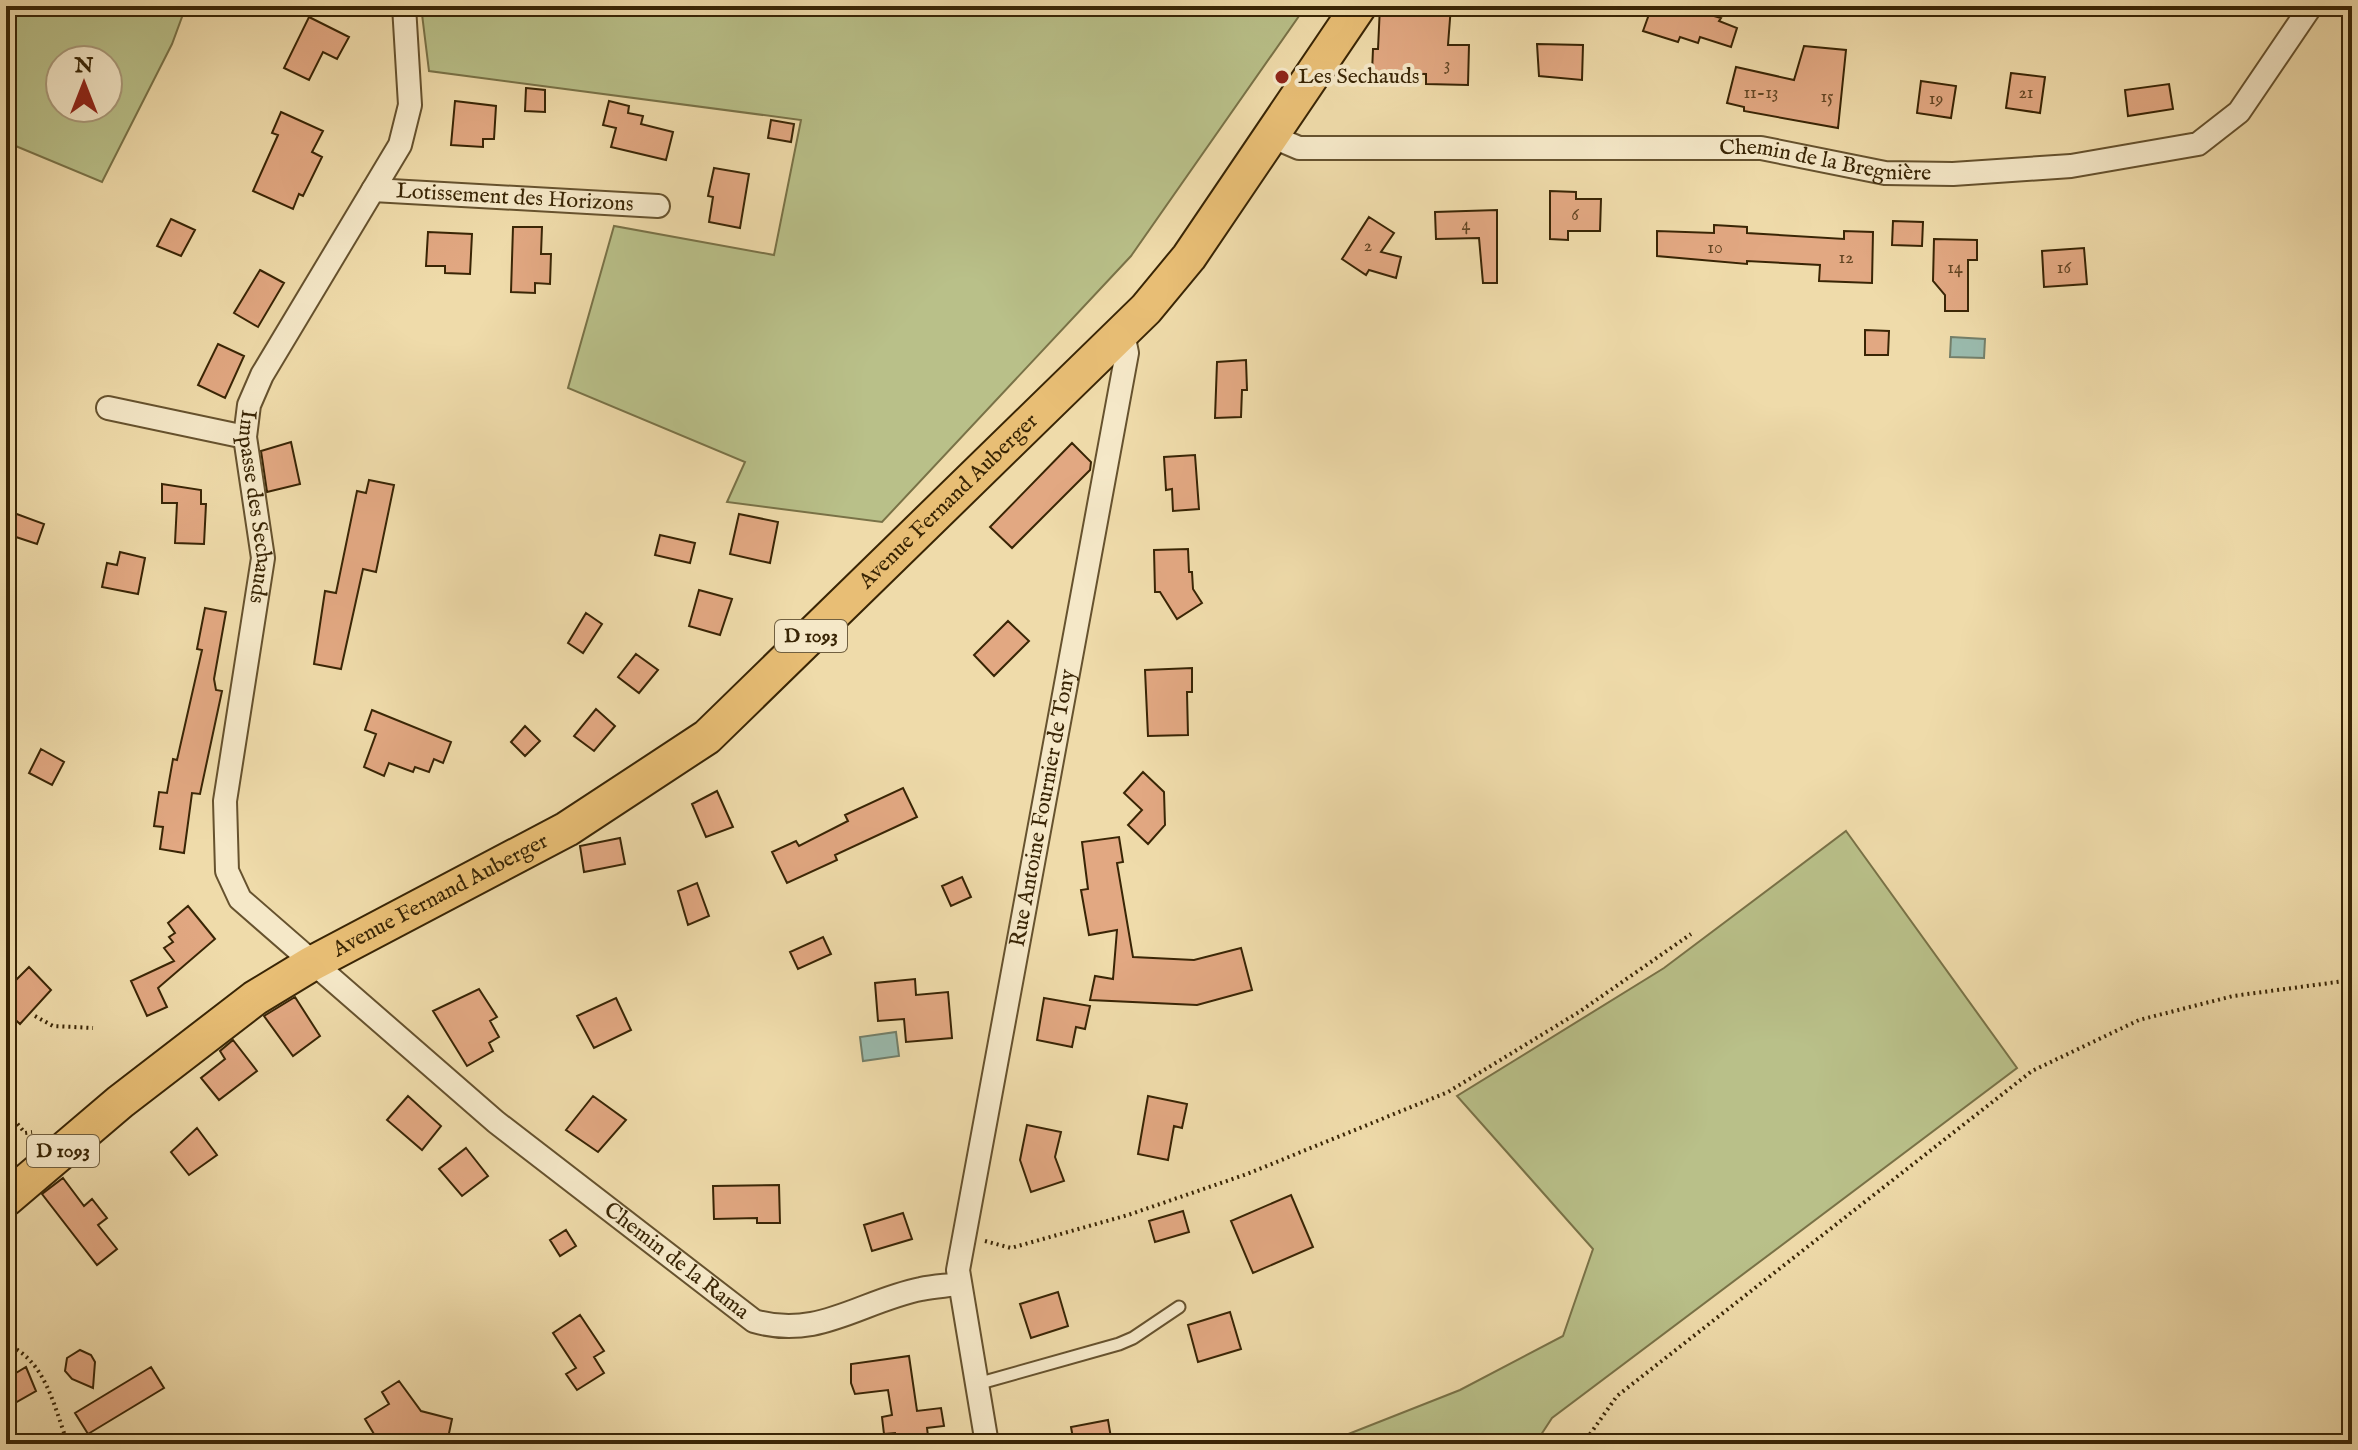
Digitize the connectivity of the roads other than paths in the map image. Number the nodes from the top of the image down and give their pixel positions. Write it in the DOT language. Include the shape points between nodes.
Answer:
graph roads {
  1 [pos="404,6"];
  2 [pos="1359,6"];
  3 [pos="2311,6"];
  4 [pos="1271,136"];
  5 [pos="373,190"];
  6 [pos="658,206"];
  7 [pos="1123,333"];
  8 [pos="108,408"];
  9 [pos="245,437"];
  10 [pos="311,964"];
  11 [pos="6,1199"];
  12 [pos="959,1284"];
  13 [pos="1179,1307"];
  14 [pos="977,1384"];
  15 [pos="987,1444"];
  1 -- 5 [label="street, Impasse des Sechauds" via="410,105 400,145"];
  2 -- 4 [label="main road, Avenue Fernand Auberger / D 1093"];
  3 -- 4 [label="street, Chemin de la Bregnière" via="2239,112 2198,144 2071,166 1885,173 1761,148 1299,148"];
  4 -- 7 [label="main road, Avenue Fernand Auberger / D 1093" via="1189,257"];
  5 -- 6 [label="street, Lotissement des Horizons"];
  5 -- 9 [label="street, Impasse des Sechauds" via="262,375 249,405"];
  7 -- 10 [label="main road, Avenue Fernand Auberger / D 1093" via="707,737 567,829"];
  7 -- 12 [label="street, Rue Antoine Fournier de Tony" via="1127,353"];
  8 -- 9 [label="street"];
  9 -- 10 [label="street, Impasse des Sechauds" via="263,558 225,801 227,871 240,899"];
  10 -- 11 [label="main road, Avenue Fernand Auberger / D 1093" via="255,998 120,1102"];
  10 -- 12 [label="street, Chemin de la Rama" via="496,1122 754,1321 810,1327 920,1289"];
  12 -- 14 [label="street"];
  13 -- 14 [label="lane" via="1119,1344"];
  14 -- 15 [label="street"];
}
